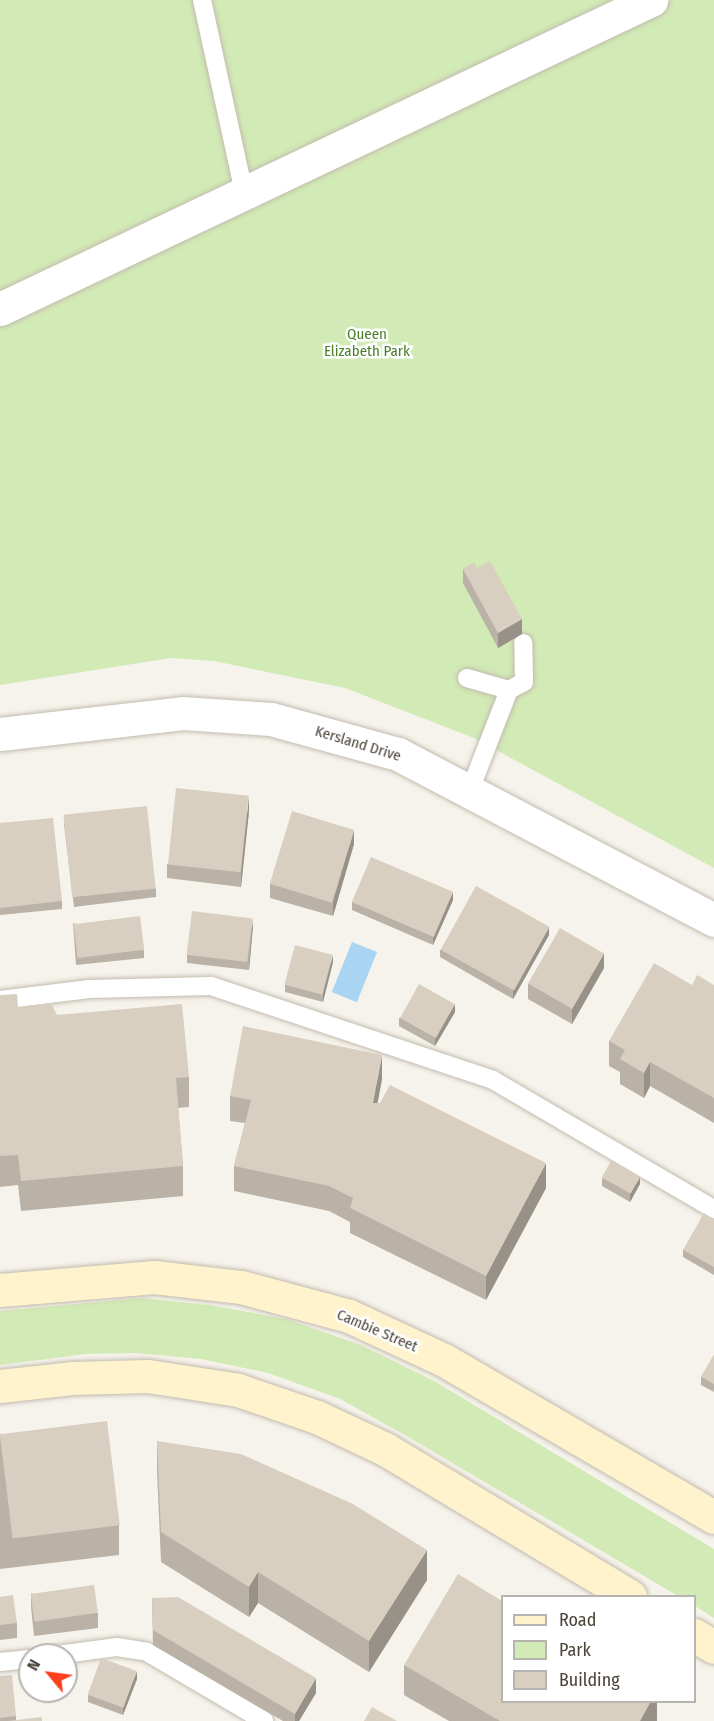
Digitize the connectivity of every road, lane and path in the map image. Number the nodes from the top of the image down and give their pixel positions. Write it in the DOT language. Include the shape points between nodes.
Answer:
graph roads {
  1 [pos="202,0"];
  2 [pos="651,0"];
  3 [pos="244,193"];
  4 [pos="0,309"];
  5 [pos="523,644"];
  6 [pos="467,678"];
  7 [pos="509,690"];
  8 [pos="0,734"];
  9 [pos="470,790"];
  10 [pos="714,920"];
  11 [pos="0,1000"];
  12 [pos="714,1209"];
  13 [pos="0,1290"];
  14 [pos="0,1386"];
  15 [pos="714,1517"];
  16 [pos="628,1595"];
  17 [pos="696,1636"];
  18 [pos="714,1647"];
  19 [pos="78,1652"];
  20 [pos="18,1660"];
  21 [pos="0,1662"];
  22 [pos="264,1721"];
  1 -- 3 [label="lane"];
  2 -- 3 [label="street"];
  3 -- 4 [label="street"];
  5 -- 7 [label="lane" via="524,682"];
  6 -- 7 [label="lane"];
  7 -- 9 [label="lane"];
  8 -- 9 [label="street, Kersland Drive" via="183,713 271,719 398,754"];
  9 -- 10 [label="street, Kersland Drive"];
  11 -- 12 [label="lane" via="89,989 211,986 493,1080"];
  13 -- 15 [label="main road, Cambie Street" via="154,1277 241,1287 349,1316 444,1360"];
  14 -- 16 [label="main road" via="72,1378 148,1376 249,1394 317,1417 385,1449"];
  17 -- 18 [label="main road"];
  19 -- 22 [label="lane" via="117,1647 147,1652"];
  20 -- 21 [label="lane"];
}
